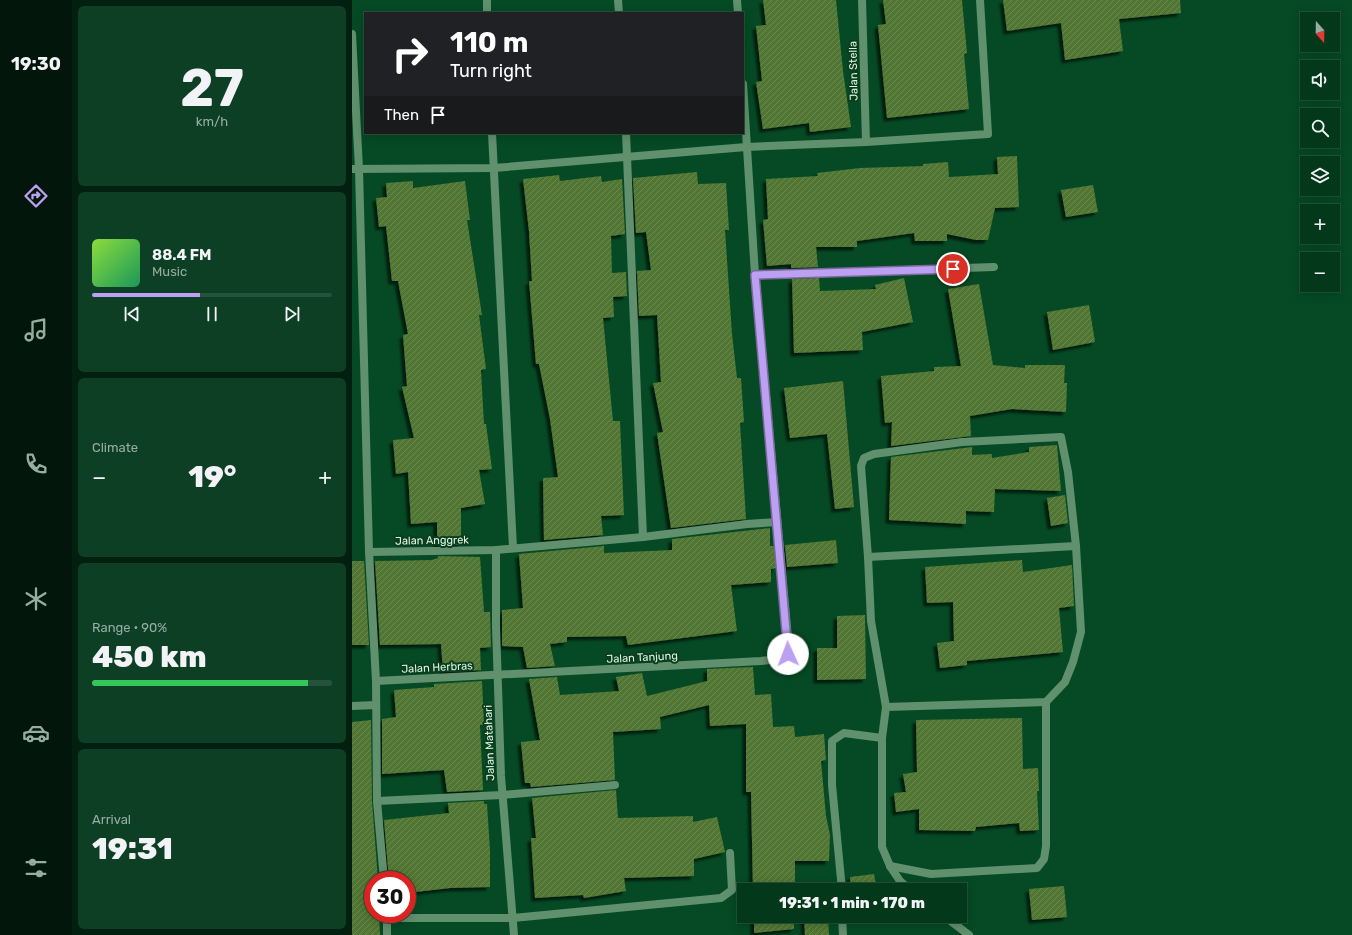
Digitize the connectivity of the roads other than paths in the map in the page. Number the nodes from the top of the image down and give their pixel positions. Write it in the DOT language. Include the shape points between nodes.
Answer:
graph roads {
  1 [pos="487,0"];
  2 [pos="618,0"];
  3 [pos="737,0"];
  4 [pos="862,0"];
  5 [pos="980,0"];
  6 [pos="487,12"];
  7 [pos="619,12"];
  8 [pos="738,12"];
  9 [pos="352,34"];
  10 [pos="744,105"];
  11 [pos="492,134"];
  12 [pos="626,134"];
  13 [pos="866,142"];
  14 [pos="746,147"];
  15 [pos="627,157"];
  16 [pos="494,168"];
  17 [pos="355,169"];
  18 [pos="994,268"];
  19 [pos="755,275"];
  20 [pos="777,522"];
  21 [pos="643,537"];
  22 [pos="1076,546"];
  23 [pos="513,548"];
  24 [pos="496,550"];
  25 [pos="368,552"];
  26 [pos="868,557"];
  27 [pos="499,675"];
  28 [pos="376,681"];
  29 [pos="1046,702"];
  30 [pos="376,705"];
  31 [pos="352,706"];
  32 [pos="886,707"];
  33 [pos="882,738"];
  34 [pos="615,786"];
  35 [pos="502,796"];
  36 [pos="377,801"];
  37 [pos="730,852"];
  38 [pos="890,866"];
  39 [pos="383,871"];
  40 [pos="841,883"];
  41 [pos="902,883"];
  42 [pos="416,916"];
  43 [pos="513,918"];
  44 [pos="387,923"];
  45 [pos="842,923"];
  46 [pos="953,923"];
  47 [pos="387,935"];
  48 [pos="514,935"];
  49 [pos="843,935"];
  50 [pos="969,935"];
  1 -- 6 [label="street"];
  2 -- 7 [label="street"];
  3 -- 8 [label="street"];
  4 -- 13 [label="street, Jalan Stella"];
  5 -- 13 [label="street" via="988,134"];
  9 -- 17 [label="street"];
  10 -- 14 [label="street"];
  11 -- 16 [label="street"];
  12 -- 15 [label="street"];
  13 -- 14 [label="street"];
  14 -- 15 [label="street"];
  14 -- 19 [label="street"];
  15 -- 16 [label="street"];
  15 -- 21 [label="street"];
  16 -- 17 [label="street"];
  16 -- 23 [label="street"];
  17 -- 25 [label="street"];
  18 -- 19 [label="street"];
  19 -- 20 [label="street"];
  20 -- 21 [label="street, Jalan Anggrek"];
  20 -- 27 [label="street, Jalan Tanjung" via="789,649 786,658 761,662"];
  21 -- 23 [label="street, Jalan Anggrek"];
  22 -- 26 [label="street"];
  22 -- 26 [label="street" via="1068,472 1061,437 962,442 874,454 864,458 861,466"];
  22 -- 29 [label="street" via="1081,632 1065,682"];
  23 -- 24 [label="street, Jalan Anggrek"];
  24 -- 25 [label="street, Jalan Anggrek"];
  24 -- 27 [label="street, Jalan Matahari"];
  25 -- 28 [label="street"];
  26 -- 32 [label="street" via="871,621"];
  27 -- 28 [label="street, Jalan Herbras"];
  27 -- 35 [label="street, Jalan Matahari"];
  28 -- 30 [label="street"];
  29 -- 32 [label="street"];
  29 -- 38 [label="street" via="1046,846 1044,859 1037,868 931,874"];
  30 -- 31 [label="street"];
  30 -- 36 [label="street"];
  32 -- 33 [label="street"];
  33 -- 38 [label="street" via="882,847"];
  33 -- 40 [label="street" via="844,733 832,741 832,785"];
  34 -- 35 [label="street"];
  35 -- 36 [label="street"];
  35 -- 43 [label="street, Jalan Matahari"];
  36 -- 39 [label="street"];
  37 -- 43 [label="street" via="732,890 721,898"];
  38 -- 41 [label="street"];
  42 -- 43 [label="street"];
  43 -- 48 [label="street, Jalan Matahari"];
  44 -- 47 [label="street"];
  45 -- 49 [label="street"];
  46 -- 50 [label="street"];
}
